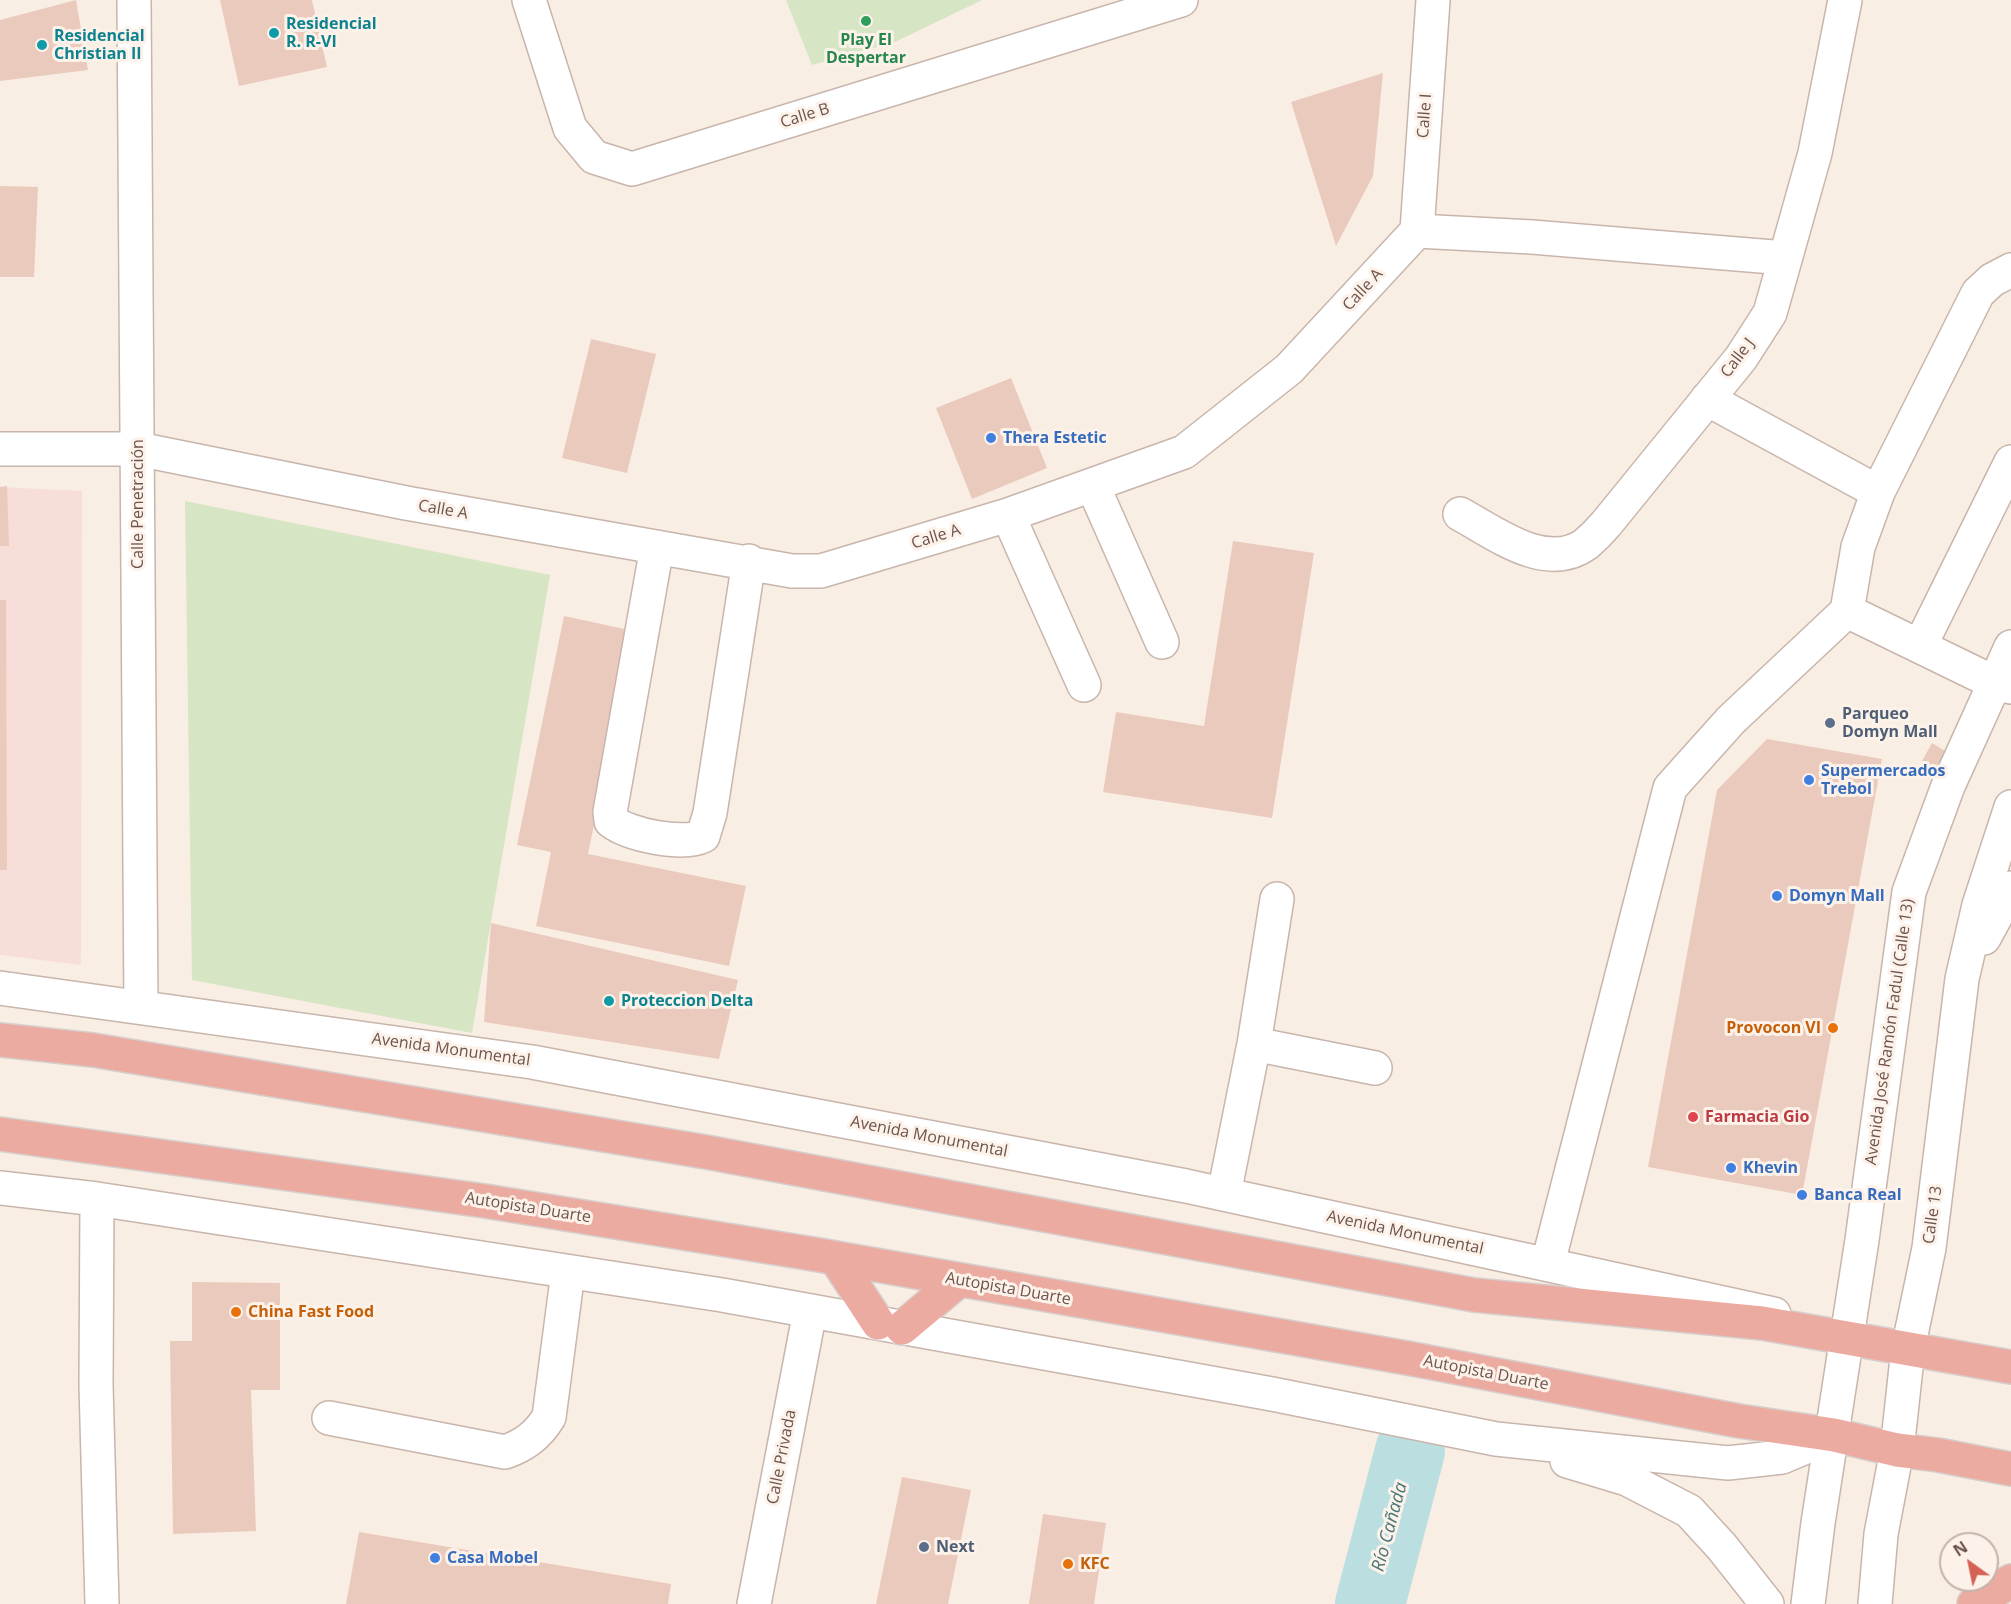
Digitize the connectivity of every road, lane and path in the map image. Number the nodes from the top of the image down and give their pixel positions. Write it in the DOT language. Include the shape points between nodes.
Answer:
graph roads {
  1 [pos="134,0"];
  2 [pos="529,0"];
  3 [pos="1181,0"];
  4 [pos="1433,0"];
  5 [pos="1845,0"];
  6 [pos="1417,231"];
  7 [pos="1785,258"];
  8 [pos="2011,270"];
  9 [pos="1707,399"];
  10 [pos="0,449"];
  11 [pos="138,449"];
  12 [pos="2011,462"];
  13 [pos="1093,486"];
  14 [pos="1878,492"];
  15 [pos="1460,514"];
  16 [pos="1008,515"];
  17 [pos="657,547"];
  18 [pos="749,561"];
  19 [pos="1846,611"];
  20 [pos="1162,642"];
  21 [pos="1920,646"];
  22 [pos="2011,647"];
  23 [pos="1084,685"];
  24 [pos="2003,685"];
  25 [pos="2011,807"];
  26 [pos="2011,888"];
  27 [pos="1276,899"];
  28 [pos="1962,979"];
  29 [pos="0,988"];
  30 [pos="141,1007"];
  31 [pos="0,1040"];
  32 [pos="1254,1044"];
  33 [pos="1375,1068"];
  34 [pos="0,1134"];
  35 [pos="0,1188"];
  36 [pos="1224,1194"];
  37 [pos="97,1199"];
  38 [pos="836,1258"];
  39 [pos="1548,1263"];
  40 [pos="568,1272"];
  41 [pos="958,1281"];
  42 [pos="810,1311"];
  43 [pos="890,1325"];
  44 [pos="1848,1337"];
  45 [pos="1908,1350"];
  46 [pos="2011,1367"];
  47 [pos="329,1418"];
  48 [pos="1834,1435"];
  49 [pos="1496,1439"];
  50 [pos="1898,1450"];
  51 [pos="2011,1470"];
  52 [pos="2011,1581"];
  53 [pos="102,1604"];
  54 [pos="753,1604"];
  55 [pos="1767,1604"];
  56 [pos="1808,1604"];
  57 [pos="1875,1604"];
  58 [pos="1974,1604"];
  1 -- 11 [label="street, Calle Penetración"];
  2 -- 3 [label="street, Calle B" via="570,128 594,157 632,169"];
  4 -- 6 [label="street, Calle I"];
  5 -- 7 [label="street, Calle J" via="1815,153"];
  6 -- 7 [label="street"];
  6 -- 13 [label="street, Calle A" via="1289,369 1193,445 1184,452"];
  7 -- 9 [label="street, Calle J" via="1770,313 1741,358"];
  8 -- 14 [label="street" via="1978,293"];
  9 -- 14 [label="street"];
  9 -- 15 [label="street, Calle J" via="1606,524 1584,545 1548,554 1523,548"];
  10 -- 11 [label="street, Calle A"];
  11 -- 17 [label="street, Calle A" via="406,503"];
  11 -- 30 [label="street, Calle Penetración"];
  12 -- 21 [label="street"];
  13 -- 16 [label="street, Calle A"];
  13 -- 20 [label="street"];
  14 -- 19 [label="street" via="1858,548"];
  16 -- 18 [label="street, Calle A" via="821,571 792,571"];
  16 -- 23 [label="street"];
  17 -- 18 [label="street, Calle A"];
  17 -- 18 [label="street" via="610,812 611,820 631,832 693,842 703,836 710,813"];
  19 -- 21 [label="street"];
  19 -- 39 [label="street" via="1731,720 1671,788"];
  21 -- 24 [label="street"];
  22 -- 24 [label="street, Avenida José Ramón Fadul (Calle 13)"];
  24 -- 44 [label="street, Avenida José Ramón Fadul (Calle 13)" via="1948,786 1909,892"];
  25 -- 28 [label="street" via="1979,905"];
  26 -- 28 [label="street"];
  27 -- 32 [label="street"];
  28 -- 45 [label="street, Calle 13" via="1929,1248"];
  29 -- 30 [label="street, Avenida Monumental"];
  30 -- 36 [label="street, Avenida Monumental" via="532,1062"];
  31 -- 44 [label="highway" via="93,1050 706,1152 1474,1295 1762,1323"];
  32 -- 33 [label="street"];
  32 -- 36 [label="street"];
  34 -- 38 [label="highway, Autopista Duarte" via="485,1201"];
  35 -- 37 [label="street"];
  36 -- 39 [label="street, Avenida Monumental"];
  37 -- 40 [label="street"];
  37 -- 53 [label="street" via="96,1385"];
  38 -- 41 [label="highway, Autopista Duarte"];
  38 -- 43 [label="highway"];
  39 -- 44 [label="street, Avenida Monumental" via="1765,1311"];
  40 -- 42 [label="street"];
  40 -- 47 [label="street" via="549,1417 521,1446 505,1452"];
  41 -- 43 [label="highway"];
  41 -- 48 [label="highway, Autopista Duarte"];
  42 -- 43 [label="street"];
  42 -- 54 [label="street, Calle Privada"];
  43 -- 49 [label="street"];
  44 -- 45 [label="highway"];
  44 -- 48 [label="street, Avenida José Ramón Fadul (Calle 13)"];
  45 -- 46 [label="highway"];
  45 -- 50 [label="street, Calle 13"];
  48 -- 49 [label="street" via="1782,1457 1728,1463"];
  48 -- 50 [label="highway, Autopista Duarte"];
  48 -- 56 [label="street, Avenida José Ramón Fadul (Calle 13)"];
  49 -- 55 [label="street" via="1627,1479 1689,1511"];
  50 -- 51 [label="highway, Autopista Duarte"];
  50 -- 57 [label="street, Calle 13" via="1881,1534"];
  52 -- 58 [label="highway"];
}
